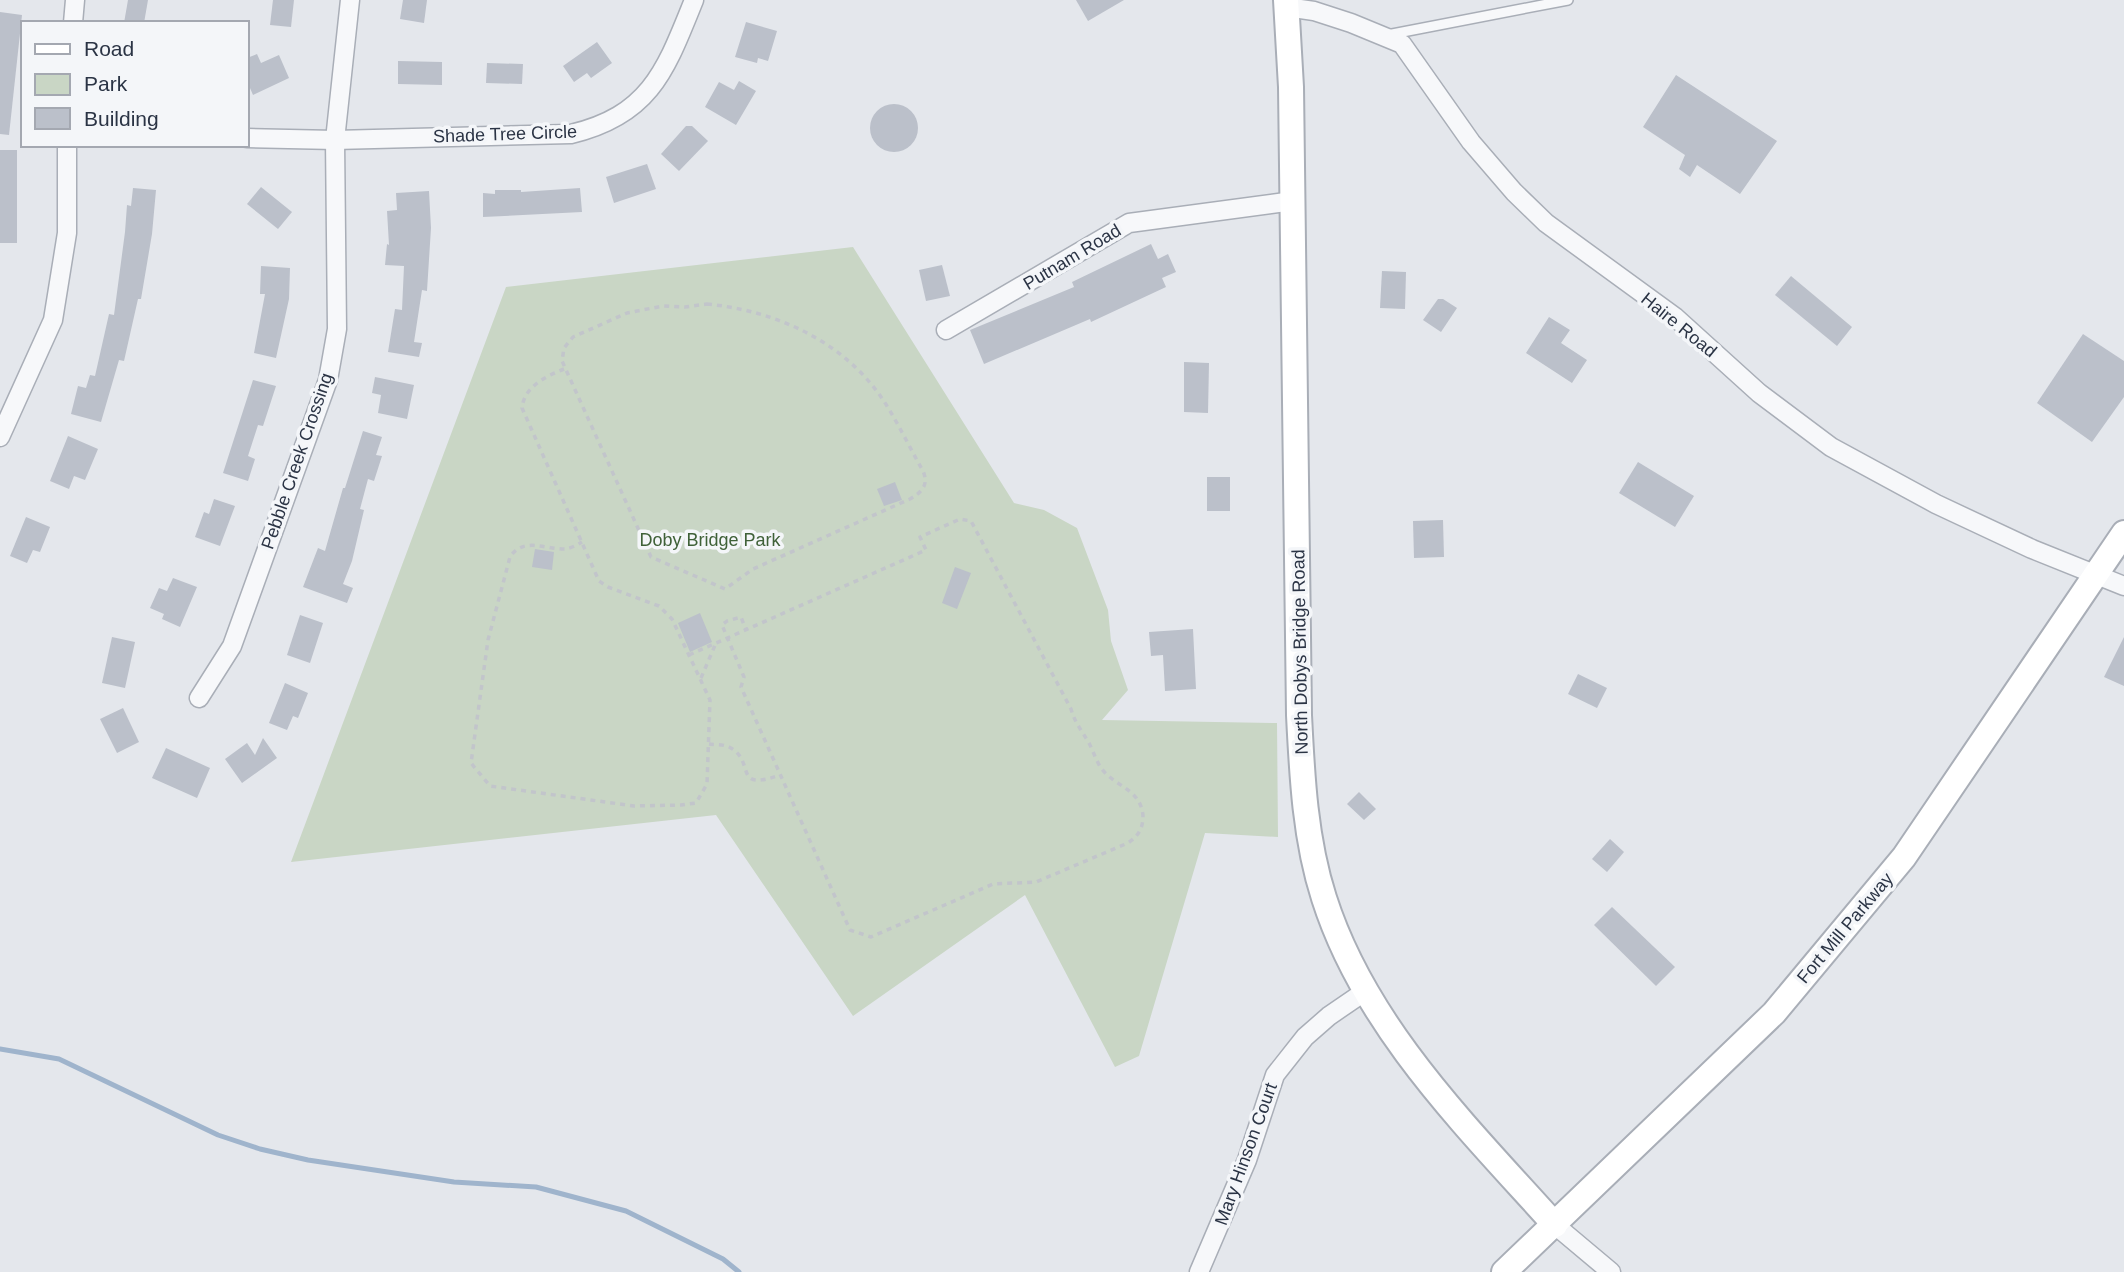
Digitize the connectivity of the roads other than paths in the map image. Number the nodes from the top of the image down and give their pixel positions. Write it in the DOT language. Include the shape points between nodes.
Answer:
graph roads {
  1 [pos="75,0"];
  2 [pos="350,0"];
  3 [pos="694,0"];
  4 [pos="1568,0"];
  5 [pos="1287,3"];
  6 [pos="74,21"];
  7 [pos="1382,36"];
  8 [pos="248,138"];
  9 [pos="335,140"];
  10 [pos="67,147"];
  11 [pos="1293,201"];
  12 [pos="946,330"];
  13 [pos="0,437"];
  14 [pos="2124,533"];
  15 [pos="2095,575"];
  16 [pos="2124,586"];
  17 [pos="199,698"];
  18 [pos="1367,990"];
  19 [pos="1555,1225"];
  20 [pos="1199,1272"];
  21 [pos="1504,1272"];
  22 [pos="1611,1272"];
  1 -- 6 [label="street"];
  2 -- 9 [label="street, Pebble Creek Crossing"];
  3 -- 9 [label="street, Shade Tree Circle" via="658,80 647,94 611,121 590,130"];
  4 -- 7 [label="lane"];
  5 -- 7 [label="street, Haire Road"];
  5 -- 11 [label="street, North Dobys Bridge Road"];
  7 -- 15 [label="street, Haire Road" via="1402,44 1472,142 1545,223 1675,317 1759,393 1831,447 1936,504"];
  8 -- 9 [label="street, Shade Tree Circle"];
  9 -- 17 [label="street, Pebble Creek Crossing" via="337,329 328,380 232,646"];
  10 -- 13 [label="street" via="67,233 53,320"];
  11 -- 12 [label="street, Putnam Road" via="1129,223"];
  11 -- 18 [label="street, North Dobys Bridge Road" via="1299,715 1304,795 1324,900"];
  14 -- 15 [label="street, Fort Mill Parkway"];
  15 -- 16 [label="street, Haire Road"];
  15 -- 19 [label="street, Fort Mill Parkway" via="1904,857 1774,1013"];
  18 -- 19 [label="street, North Dobys Bridge Road" via="1416,1065"];
  18 -- 20 [label="street, Mary Hinson Court" via="1305,1037 1275,1076 1238,1184"];
  19 -- 21 [label="street, Fort Mill Parkway"];
  19 -- 22 [label="street"];
}
